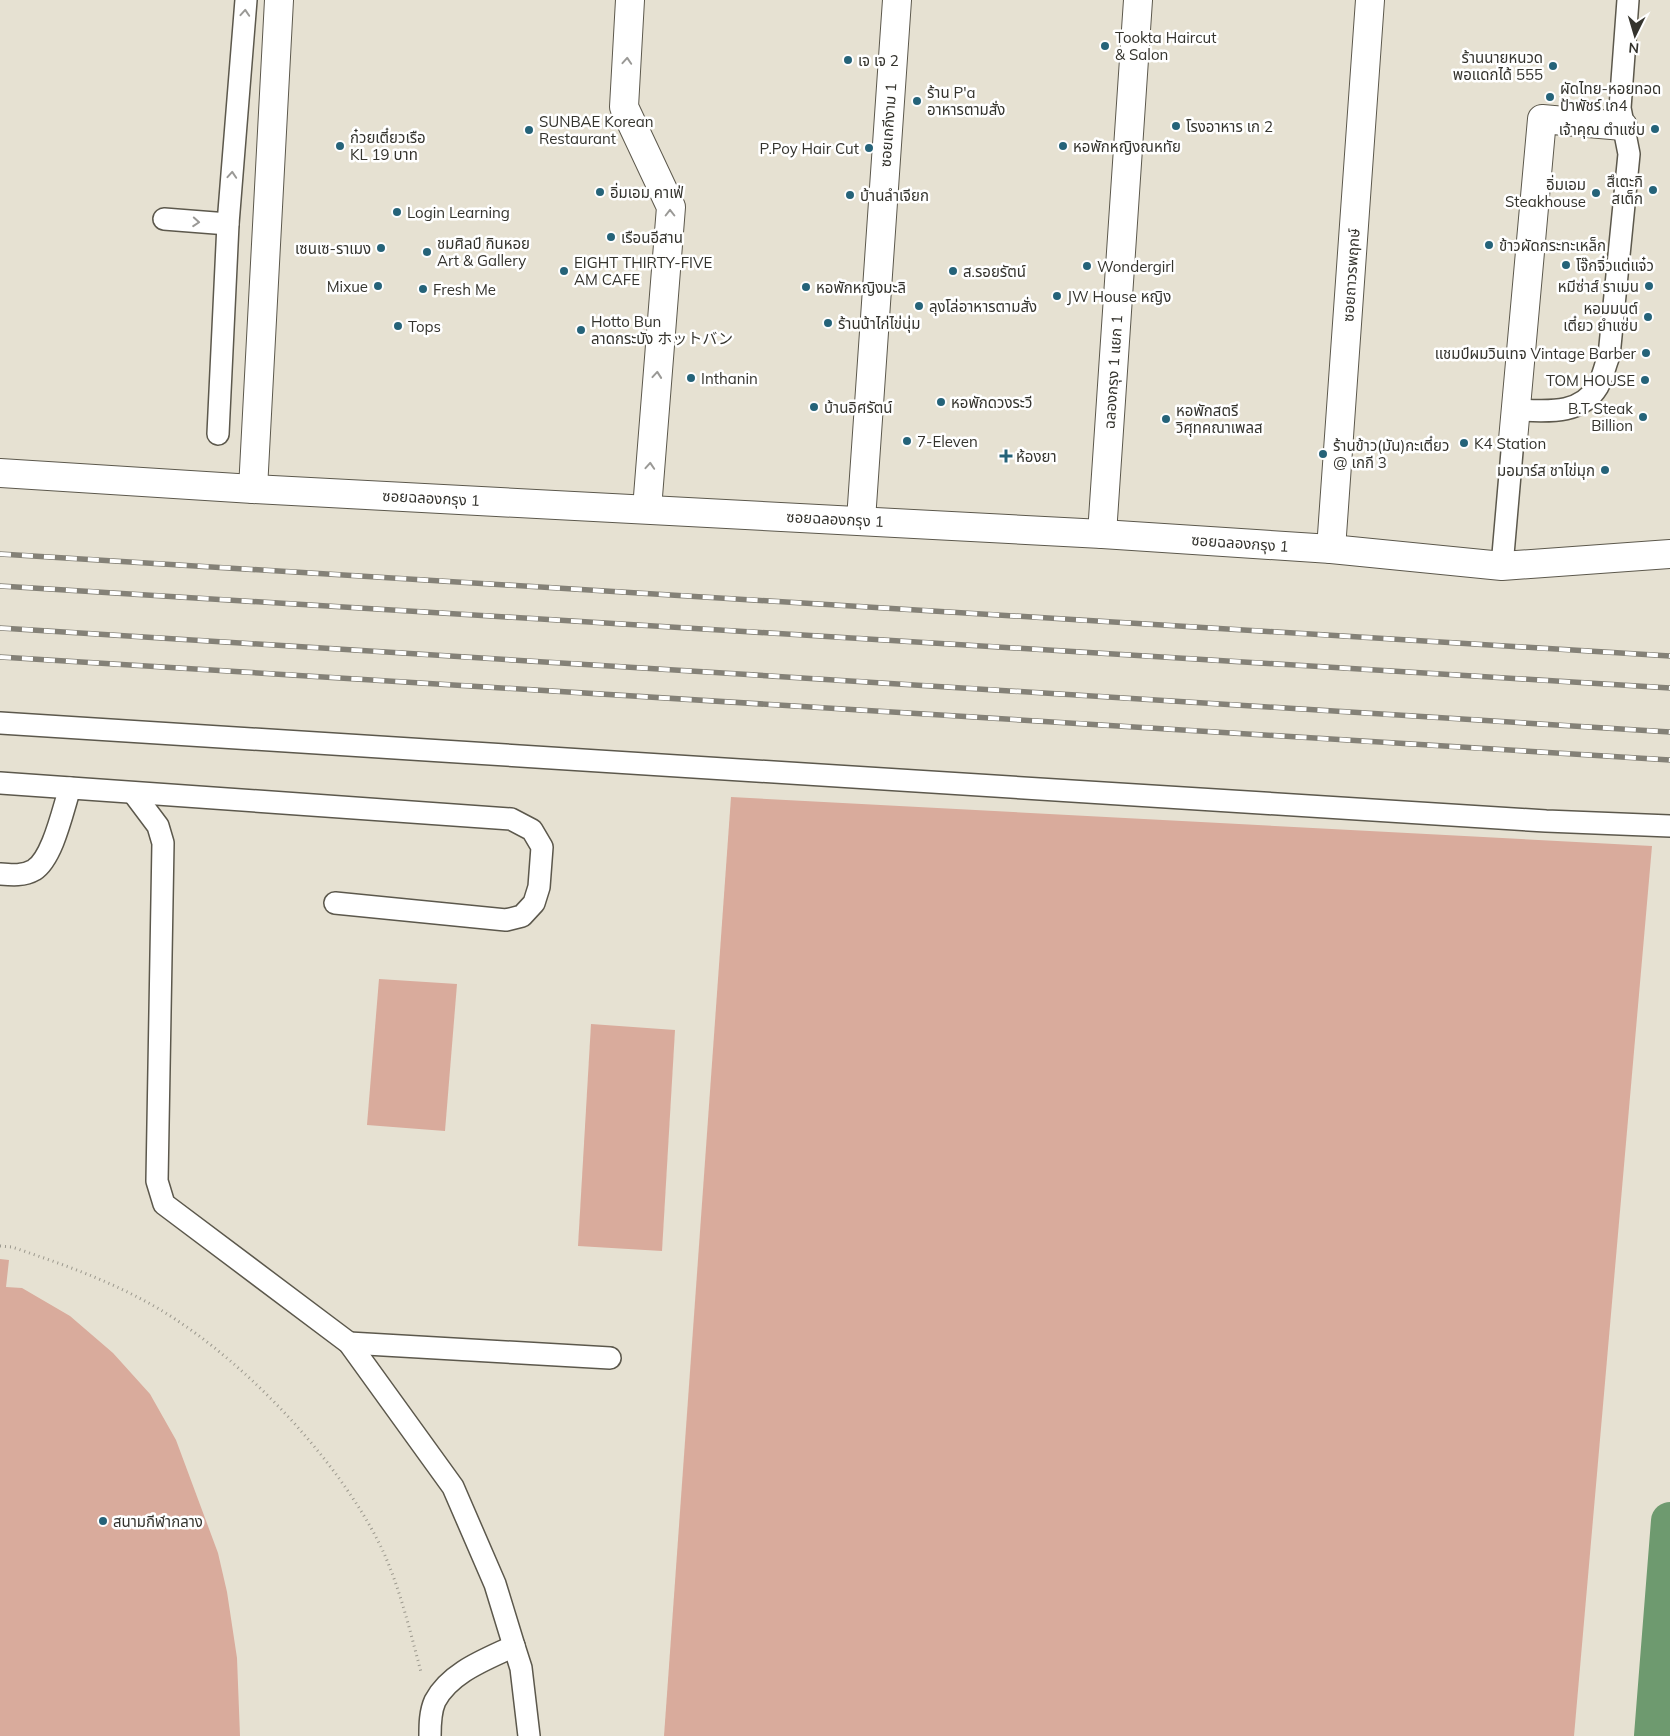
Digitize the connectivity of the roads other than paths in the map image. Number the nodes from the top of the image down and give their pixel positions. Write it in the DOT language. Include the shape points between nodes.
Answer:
graph roads {
  1 [pos="246,0"];
  2 [pos="279,0"];
  3 [pos="630,0"];
  4 [pos="897,0"];
  5 [pos="1138,0"];
  6 [pos="1370,0"];
  7 [pos="1628,0"];
  8 [pos="1624,126"];
  9 [pos="164,219"];
  10 [pos="228,224"];
  11 [pos="1516,410"];
  12 [pos="218,434"];
  13 [pos="1514,440"];
  14 [pos="0,473"];
  15 [pos="253,489"];
  16 [pos="647,509"];
  17 [pos="860,520"];
  18 [pos="1102,534"];
  19 [pos="1331,549"];
  20 [pos="1670,554"];
  21 [pos="1502,566"];
  22 [pos="0,723"];
  23 [pos="0,783"];
  24 [pos="70,788"];
  25 [pos="134,794"];
  26 [pos="1666,825"];
  27 [pos="0,874"];
  28 [pos="335,903"];
  29 [pos="349,1343"];
  30 [pos="610,1358"];
  31 [pos="514,1646"];
  32 [pos="430,1736"];
  33 [pos="529,1736"];
  10 -- 1 [label="lane, one-way"];
  2 -- 15 [label="street"];
  16 -- 3 [label="street, one-way" via="671,207 624,107"];
  4 -- 17 [label="street, ซอยเกกีงาม 1"];
  5 -- 18 [label="street, ฉลองกรุง 1 แยก 1"];
  6 -- 19 [label="street, ซอยถาวรพฤกษ์"];
  7 -- 8 [label="lane" via="1620,108"];
  8 -- 11 [label="lane" via="1628,154 1613,308 1608,356 1598,386 1583,403 1558,412"];
  8 -- 11 [label="street" via="1542,119"];
  9 -- 10 [label="lane, one-way"];
  10 -- 12 [label="lane"];
  11 -- 13 [label="street"];
  13 -- 21 [label="lane"];
  14 -- 15 [label="street, ซอยฉลองกรุง 1"];
  15 -- 16 [label="street, ซอยฉลองกรุง 1"];
  16 -- 17 [label="street, ซอยฉลองกรุง 1"];
  17 -- 18 [label="street, ซอยฉลองกรุง 1"];
  18 -- 19 [label="street, ซอยฉลองกรุง 1"];
  19 -- 21 [label="street, ซอยฉลองกรุง 1"];
  20 -- 21 [label="street, ซอยฉลองกรุง 1"];
  22 -- 26 [label="lane" via="1546,821"];
  23 -- 24 [label="lane"];
  24 -- 25 [label="lane"];
  24 -- 27 [label="lane" via="46,858 34,870 16,876"];
  25 -- 28 [label="lane" via="510,820 532,830 542,847 539,887 534,903 522,916 506,920"];
  25 -- 29 [label="lane" via="158,826 163,843 157,1181 164,1204"];
  29 -- 30 [label="lane"];
  29 -- 31 [label="lane" via="453,1487 495,1584"];
  31 -- 32 [label="lane" via="460,1674 447,1686 435,1701"];
  31 -- 33 [label="lane" via="521,1668"];
}
